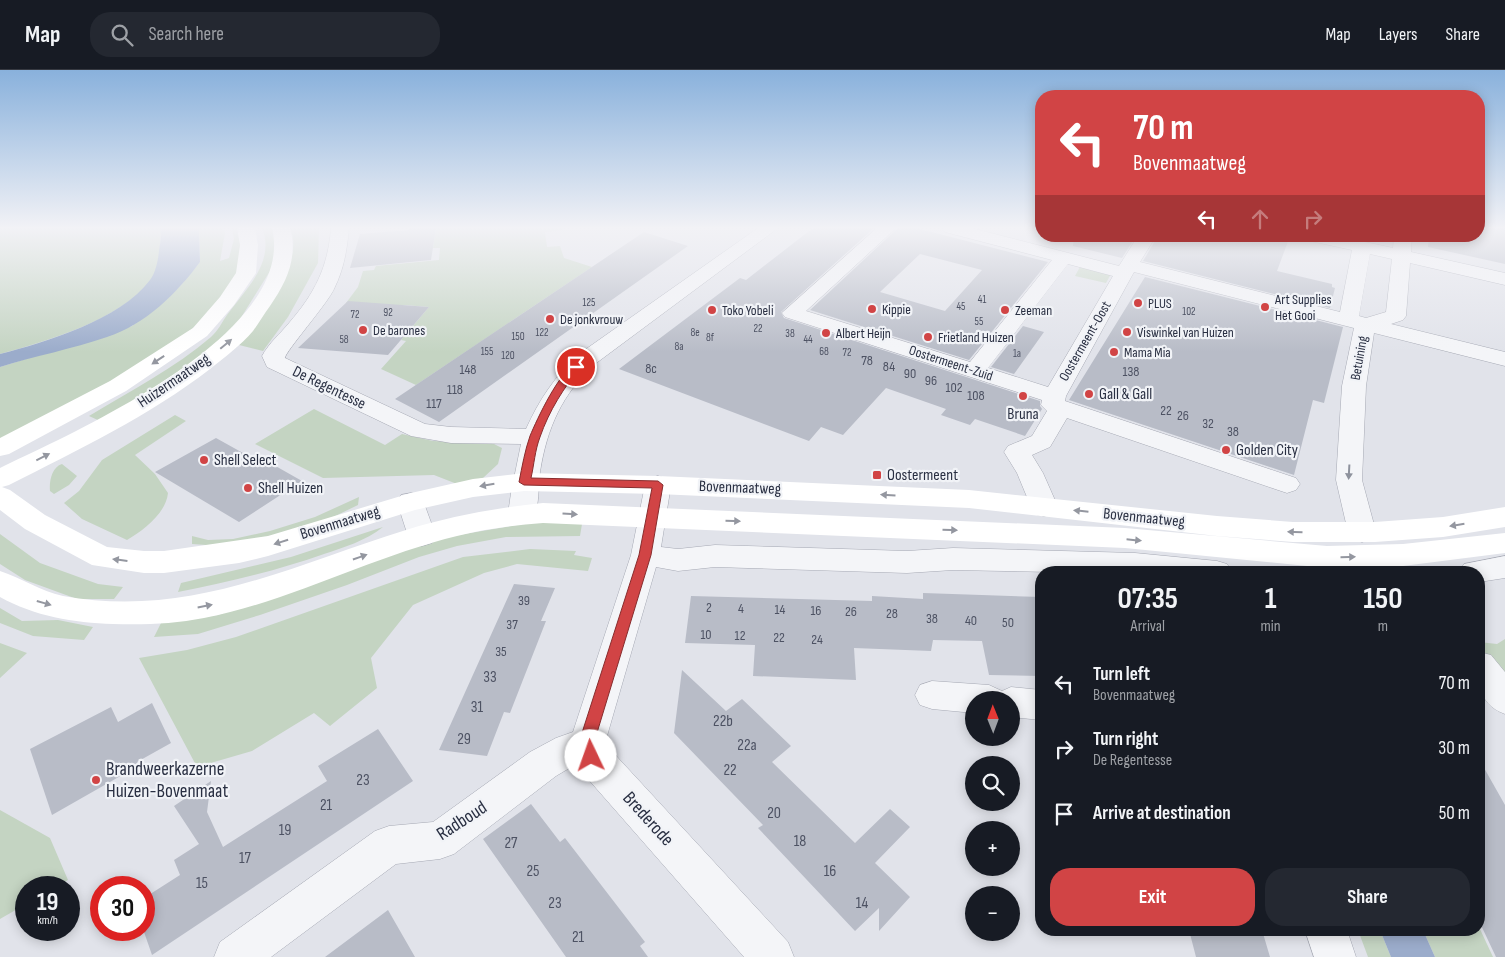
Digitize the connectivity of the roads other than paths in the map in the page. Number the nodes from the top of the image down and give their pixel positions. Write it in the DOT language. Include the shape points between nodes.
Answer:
graph roads {
  1 [pos="246,269"];
  2 [pos="282,269"];
  3 [pos="332,269"];
  4 [pos="711,269"];
  5 [pos="840,269"];
  6 [pos="1054,269"];
  7 [pos="1126,269"];
  8 [pos="1128,269"];
  9 [pos="1361,269"];
  10 [pos="1400,269"];
  11 [pos="1475,269"];
  12 [pos="1505,279"];
  13 [pos="1357,323"];
  14 [pos="1505,358"];
  15 [pos="975,370"];
  16 [pos="1054,405"];
  17 [pos="535,437"];
  18 [pos="0,448"];
  19 [pos="0,479"];
  20 [pos="524,482"];
  21 [pos="1288,484"];
  22 [pos="658,485"];
  23 [pos="0,496"];
  24 [pos="411,502"];
  25 [pos="1044,507"];
  26 [pos="522,514"];
  27 [pos="1505,517"];
  28 [pos="652,519"];
  29 [pos="1362,532"];
  30 [pos="422,536"];
  31 [pos="1505,543"];
  32 [pos="645,555"];
  33 [pos="1148,566"];
  34 [pos="1505,567"];
  35 [pos="1485,570"];
  36 [pos="0,582"];
  37 [pos="1485,672"];
  38 [pos="932,695"];
  39 [pos="965,698"];
  40 [pos="1505,699"];
  41 [pos="1020,703"];
  42 [pos="1035,704"];
  43 [pos="588,745"];
  44 [pos="1328,936"];
  45 [pos="235,957"];
  46 [pos="774,957"];
  47 [pos="1336,957"];
  1 -- 18 [label="street, Huizermaatweg, one-way" via="227,301 200,332 118,386"];
  19 -- 2 [label="street, Huizermaatweg, one-way" via="136,407 181,378 244,328"];
  3 -- 17 [label="street, De Regentesse" via="324,290 276,350 275,362 420,431"];
  4 -- 17 [label="street" via="572,370"];
  5 -- 15 [label="street, Oostermeent-Zuid" via="792,312"];
  6 -- 15 [label="street"];
  7 -- 16 [label="street, Oostermeent-Oost"];
  8 -- 13 [label="street"];
  9 -- 13 [label="street"];
  10 -- 13 [label="street, Betuining" via="1396,316"];
  11 -- 12 [label="street"];
  13 -- 14 [label="street"];
  13 -- 29 [label="street, Betuining, one-way" via="1348,480"];
  15 -- 16 [label="street, Oostermeent-Zuid"];
  16 -- 21 [label="street, Oostermeent-Zuid"];
  16 -- 25 [label="street, Oostermeent-Oost" via="1041,441 1017,452"];
  17 -- 20 [label="street"];
  20 -- 22 [label="street, Bovenmaatweg"];
  20 -- 24 [label="street, Bovenmaatweg, one-way" via="473,488"];
  20 -- 26 [label="street"];
  25 -- 22 [label="street, Bovenmaatweg, one-way" via="969,499"];
  22 -- 28 [label="street"];
  24 -- 23 [label="street, Bovenmaatweg, one-way" via="268,546 202,558 144,562 102,557 35,522"];
  24 -- 30 [label="street"];
  29 -- 25 [label="street, Bovenmaatweg, one-way" via="1253,529"];
  26 -- 28 [label="street, Bovenmaatweg, one-way"];
  26 -- 30 [label="street, Bovenmaatweg" via="490,518"];
  27 -- 29 [label="street, Bovenmaatweg, one-way" via="1443,527"];
  28 -- 31 [label="street, Bovenmaatweg, one-way" via="1125,538 1327,557 1403,555"];
  28 -- 32 [label="street"];
  36 -- 30 [label="street, Bovenmaatweg, one-way" via="23,596 74,610 132,613 183,610 241,597"];
  32 -- 33 [label="street" via="678,560 715,556 907,562 953,559"];
  32 -- 43 [label="street"];
  34 -- 35 [label="street"];
  37 -- 40 [label="street"];
  38 -- 39 [label="street"];
  41 -- 42 [label="street"];
  43 -- 45 [label="street, Radboud" via="569,748 543,764 440,840 389,845"];
  43 -- 46 [label="street, Brederode" via="591,756"];
  44 -- 47 [label="street"];
}
